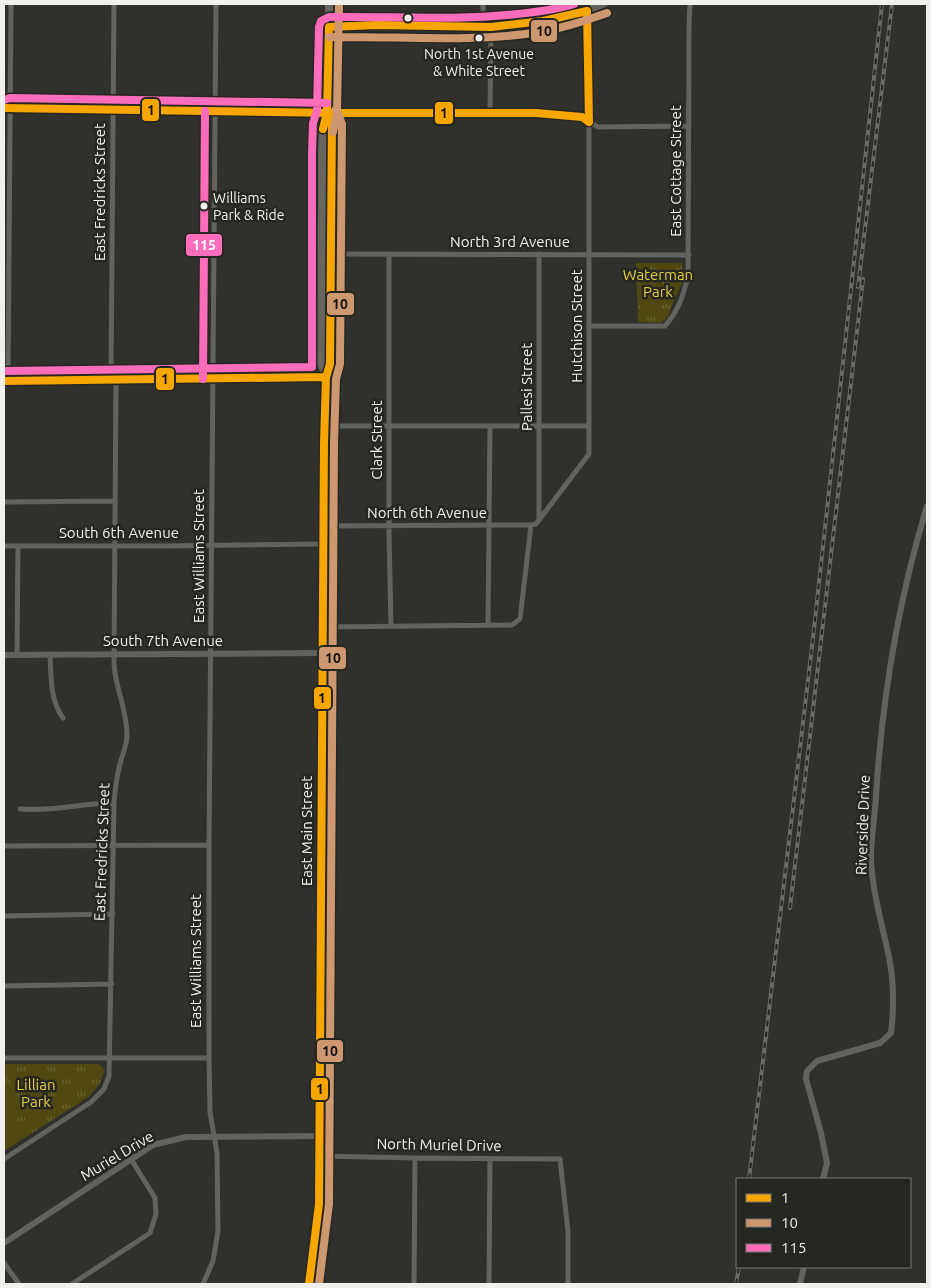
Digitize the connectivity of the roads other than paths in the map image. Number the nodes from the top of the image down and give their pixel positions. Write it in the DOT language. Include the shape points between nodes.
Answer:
graph roads {
  1 [pos="11,4"];
  2 [pos="114,4"];
  3 [pos="216,4"];
  4 [pos="329,4"];
  5 [pos="484,4"];
  6 [pos="604,4"];
  7 [pos="691,7"];
  8 [pos="587,11"];
  9 [pos="329,26"];
  10 [pos="487,27"];
  11 [pos="7,108"];
  12 [pos="113,111"];
  13 [pos="216,111"];
  14 [pos="327,112"];
  15 [pos="490,113"];
  16 [pos="589,122"];
  17 [pos="689,126"];
  18 [pos="6,190"];
  19 [pos="330,254"];
  20 [pos="389,254"];
  21 [pos="539,254"];
  22 [pos="589,254"];
  23 [pos="688,255"];
  24 [pos="589,326"];
  25 [pos="326,377"];
  26 [pos="213,379"];
  27 [pos="114,380"];
  28 [pos="6,381"];
  29 [pos="324,426"];
  30 [pos="390,426"];
  31 [pos="490,426"];
  32 [pos="540,426"];
  33 [pos="589,426"];
  34 [pos="115,501"];
  35 [pos="4,502"];
  36 [pos="927,506"];
  37 [pos="539,520"];
  38 [pos="531,525"];
  39 [pos="323,526"];
  40 [pos="389,526"];
  41 [pos="489,526"];
  42 [pos="323,544"];
  43 [pos="4,546"];
  44 [pos="18,546"];
  45 [pos="212,546"];
  46 [pos="114,547"];
  47 [pos="488,625"];
  48 [pos="391,626"];
  49 [pos="322,627"];
  50 [pos="322,653"];
  51 [pos="17,654"];
  52 [pos="50,654"];
  53 [pos="114,654"];
  54 [pos="211,654"];
  55 [pos="4,655"];
  56 [pos="63,718"];
  57 [pos="114,803"];
  58 [pos="20,809"];
  59 [pos="114,845"];
  60 [pos="209,845"];
  61 [pos="4,846"];
  62 [pos="113,914"];
  63 [pos="4,916"];
  64 [pos="112,984"];
  65 [pos="4,986"];
  66 [pos="4,1058"];
  67 [pos="111,1058"];
  68 [pos="209,1058"];
  69 [pos="319,1136"];
  70 [pos="215,1137"];
  71 [pos="319,1156"];
  72 [pos="415,1158"];
  73 [pos="4,1159"];
  74 [pos="131,1159"];
  75 [pos="490,1159"];
  76 [pos="823,1178"];
  77 [pos="4,1243"];
  78 [pos="4,1263"];
  79 [pos="804,1268"];
  80 [pos="19,1284"];
  81 [pos="72,1284"];
  82 [pos="203,1284"];
  83 [pos="309,1284"];
  84 [pos="414,1284"];
  85 [pos="489,1284"];
  86 [pos="568,1284"];
  87 [pos="800,1284"];
  1 -- 11 [label="street"];
  2 -- 12 [label="street, East Fredricks Street"];
  3 -- 13 [label="street, East Williams Street"];
  4 -- 9 [label="main road, East Main Street"];
  5 -- 10 [label="street"];
  6 -- 8 [label="main road"];
  7 -- 17 [label="street, East Cottage Street"];
  8 -- 10 [label="main road" via="543,21"];
  8 -- 16 [label="street, Hutchison Street"];
  9 -- 10 [label="main road"];
  9 -- 14 [label="main road, East Main Street"];
  10 -- 15 [label="street"];
  11 -- 12 [label="street"];
  11 -- 18 [label="street"];
  12 -- 13 [label="street"];
  12 -- 27 [label="street, East Fredricks Street"];
  13 -- 14 [label="street"];
  13 -- 26 [label="street, East Williams Street"];
  14 -- 15 [label="street"];
  14 -- 19 [label="main road, East Main Street" via="332,124"];
  14 -- 25 [label="main road, East Main Street" via="323,124 320,363"];
  15 -- 16 [label="street" via="536,112 582,117"];
  16 -- 17 [label="street" via="598,127"];
  16 -- 22 [label="street, Hutchison Street"];
  17 -- 23 [label="street, East Cottage Street"];
  18 -- 28 [label="street"];
  19 -- 20 [label="street, North 3rd Avenue"];
  19 -- 25 [label="main road, East Main Street" via="330,364"];
  20 -- 21 [label="street, North 3rd Avenue"];
  20 -- 30 [label="street, Clark Street"];
  21 -- 22 [label="street, North 3rd Avenue"];
  21 -- 32 [label="street, Pallesi Street"];
  22 -- 23 [label="street, North 3rd Avenue"];
  22 -- 24 [label="street, Hutchison Street"];
  23 -- 24 [label="street, East Cottage Street" via="688,276 682,299 665,326"];
  24 -- 33 [label="street, Hutchison Street"];
  25 -- 26 [label="main road"];
  25 -- 29 [label="main road, East Main Street"];
  26 -- 27 [label="main road"];
  26 -- 45 [label="street, East Williams Street"];
  27 -- 28 [label="main road"];
  27 -- 34 [label="street, East Fredricks Street"];
  29 -- 30 [label="street"];
  29 -- 39 [label="main road, East Main Street"];
  30 -- 31 [label="street"];
  30 -- 40 [label="street, Clark Street"];
  31 -- 32 [label="street"];
  31 -- 41 [label="street"];
  32 -- 33 [label="street"];
  32 -- 37 [label="street, Pallesi Street"];
  33 -- 37 [label="street, Hutchison Street" via="589,454"];
  34 -- 35 [label="street"];
  34 -- 46 [label="street, East Fredricks Street"];
  36 -- 76 [label="street, Riverside Drive" via="913,552 886,695 871,856 873,887 891,969 891,1033 880,1043 817,1061 807,1070 806,1079 827,1163"];
  37 -- 38 [label="street, Hutchison Street"];
  38 -- 41 [label="street, North 6th Avenue"];
  38 -- 47 [label="street" via="520,619 512,625"];
  39 -- 40 [label="street, North 6th Avenue"];
  39 -- 42 [label="main road, East Main Street"];
  40 -- 41 [label="street, North 6th Avenue"];
  40 -- 48 [label="street, Clark Street"];
  41 -- 47 [label="street"];
  42 -- 45 [label="street, South 6th Avenue"];
  42 -- 49 [label="main road, East Main Street"];
  43 -- 44 [label="street, South 6th Avenue"];
  44 -- 46 [label="street, South 6th Avenue"];
  44 -- 51 [label="street"];
  45 -- 46 [label="street, South 6th Avenue"];
  45 -- 54 [label="street, East Williams Street"];
  46 -- 53 [label="street, East Fredricks Street"];
  47 -- 48 [label="street"];
  48 -- 49 [label="street"];
  49 -- 50 [label="main road, East Main Street"];
  50 -- 54 [label="street, South 7th Avenue"];
  50 -- 69 [label="main road, East Main Street"];
  51 -- 52 [label="street, South 7th Avenue"];
  51 -- 55 [label="street, South 7th Avenue"];
  52 -- 53 [label="street, South 7th Avenue"];
  52 -- 56 [label="street" via="52,687"];
  53 -- 54 [label="street, South 7th Avenue"];
  53 -- 57 [label="street, East Fredricks Street" via="114,674 125,714 127,736"];
  54 -- 60 [label="street, East Williams Street"];
  57 -- 58 [label="street"];
  57 -- 59 [label="street, East Fredricks Street"];
  59 -- 60 [label="street"];
  59 -- 61 [label="street"];
  59 -- 62 [label="street, East Fredricks Street"];
  60 -- 68 [label="street, East Williams Street"];
  62 -- 63 [label="street"];
  62 -- 64 [label="street, East Fredricks Street"];
  64 -- 65 [label="street"];
  64 -- 67 [label="street, East Fredricks Street"];
  66 -- 67 [label="street"];
  67 -- 68 [label="street"];
  67 -- 73 [label="street, East Fredricks Street" via="110,1076 104,1089 91,1102"];
  68 -- 70 [label="street, East Williams Street" via="210,1112"];
  69 -- 70 [label="street, Muriel Drive"];
  69 -- 71 [label="main road, East Main Street"];
  70 -- 74 [label="street, Muriel Drive" via="170,1140 153,1145"];
  70 -- 82 [label="street, East Williams Street" via="218,1231 213,1261"];
  71 -- 72 [label="street, North Muriel Drive"];
  71 -- 83 [label="main road, East Main Street" via="319,1204"];
  72 -- 75 [label="street, North Muriel Drive"];
  72 -- 84 [label="street"];
  74 -- 77 [label="street, Muriel Drive"];
  74 -- 81 [label="street" via="155,1198 156,1214 150,1233"];
  75 -- 85 [label="street"];
  75 -- 86 [label="street, North Muriel Drive" via="560,1159 568,1231"];
  78 -- 80 [label="street"];
  79 -- 87 [label="street"];
}
